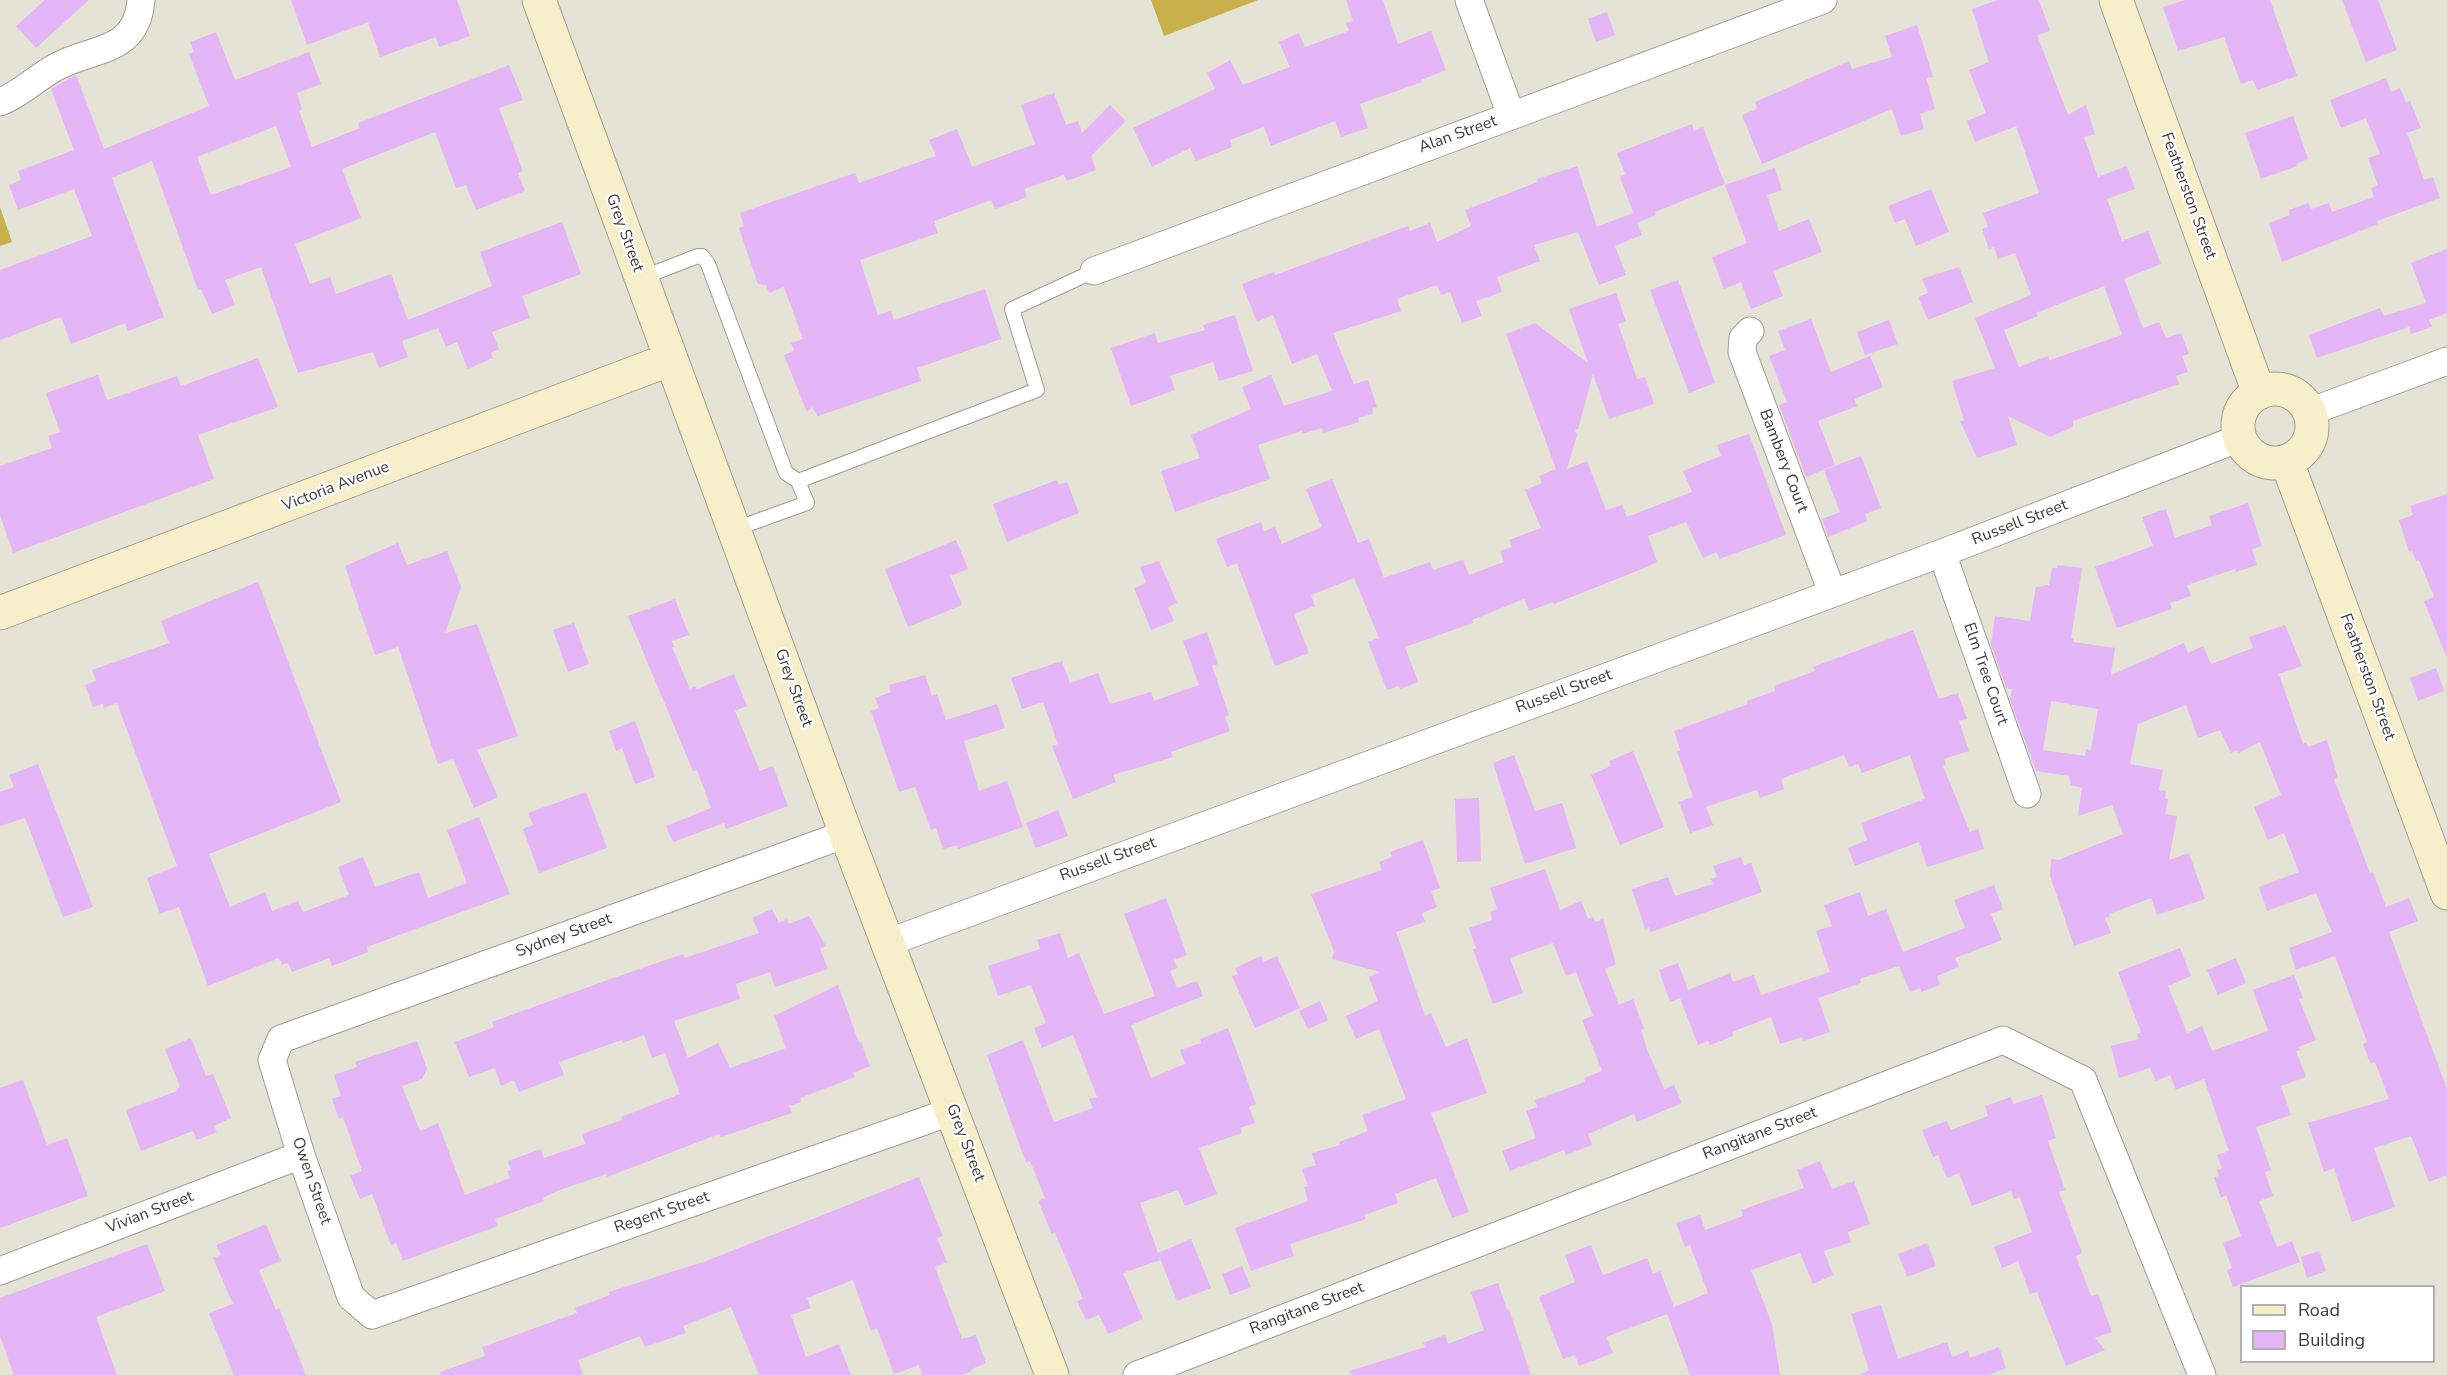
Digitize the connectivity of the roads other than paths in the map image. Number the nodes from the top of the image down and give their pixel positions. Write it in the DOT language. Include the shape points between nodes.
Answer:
graph roads {
  1 [pos="141,0"];
  2 [pos="538,0"];
  3 [pos="1469,0"];
  4 [pos="1823,0"];
  5 [pos="2116,0"];
  6 [pos="0,102"];
  7 [pos="1511,115"];
  8 [pos="1094,271"];
  9 [pos="640,278"];
  10 [pos="1750,331"];
  11 [pos="671,358"];
  12 [pos="2447,361"];
  13 [pos="2259,393"];
  14 [pos="2309,412"];
  15 [pos="2240,438"];
  16 [pos="2287,462"];
  17 [pos="798,481"];
  18 [pos="735,529"];
  19 [pos="1942,553"];
  20 [pos="1832,592"];
  21 [pos="0,613"];
  22 [pos="2027,794"];
  23 [pos="846,834"];
  24 [pos="2438,841"];
  25 [pos="2447,893"];
  26 [pos="887,943"];
  27 [pos="281,1039"];
  28 [pos="953,1111"];
  29 [pos="301,1155"];
  30 [pos="0,1271"];
  31 [pos="372,1315"];
  32 [pos="1053,1375"];
  33 [pos="1137,1375"];
  34 [pos="2202,1375"];
  1 -- 6 [label="street" via="137,20 123,39 61,64"];
  2 -- 9 [label="street, Grey Street"];
  3 -- 7 [label="street"];
  4 -- 7 [label="street, Alan Street"];
  5 -- 13 [label="street, Featherston Street"];
  7 -- 8 [label="street, Alan Street"];
  8 -- 17 [label="lane" via="1012,309 1037,390"];
  9 -- 11 [label="street, Grey Street"];
  9 -- 17 [label="lane" via="702,256 786,473"];
  10 -- 20 [label="street, Bambery Court" via="1743,338 1742,352"];
  11 -- 18 [label="street, Grey Street"];
  11 -- 21 [label="street, Victoria Avenue"];
  12 -- 14 [label="street"];
  13 -- 14 [label="street" via="2283,390 2303,402"];
  13 -- 15 [label="street" via="2242,408 2238,420"];
  14 -- 16 [label="street" via="2311,437 2305,448"];
  15 -- 16 [label="street" via="2249,454 2260,461"];
  15 -- 19 [label="street, Russell Street"];
  16 -- 24 [label="street, Featherston Street"];
  17 -- 18 [label="lane" via="807,503"];
  18 -- 23 [label="street, Grey Street"];
  19 -- 20 [label="street, Russell Street"];
  19 -- 22 [label="street, Elm Tree Court"];
  20 -- 26 [label="street, Russell Street"];
  23 -- 26 [label="street, Grey Street"];
  23 -- 27 [label="street, Sydney Street"];
  24 -- 25 [label="street, Featherston Street"];
  26 -- 28 [label="street, Grey Street"];
  27 -- 29 [label="street, Owen Street" via="272,1060"];
  28 -- 31 [label="street, Regent Street"];
  28 -- 32 [label="street, Grey Street"];
  29 -- 30 [label="street, Vivian Street"];
  29 -- 31 [label="street, Owen Street" via="351,1297"];
  33 -- 34 [label="street, Rangitane Street" via="2003,1040 2083,1080"];
}
